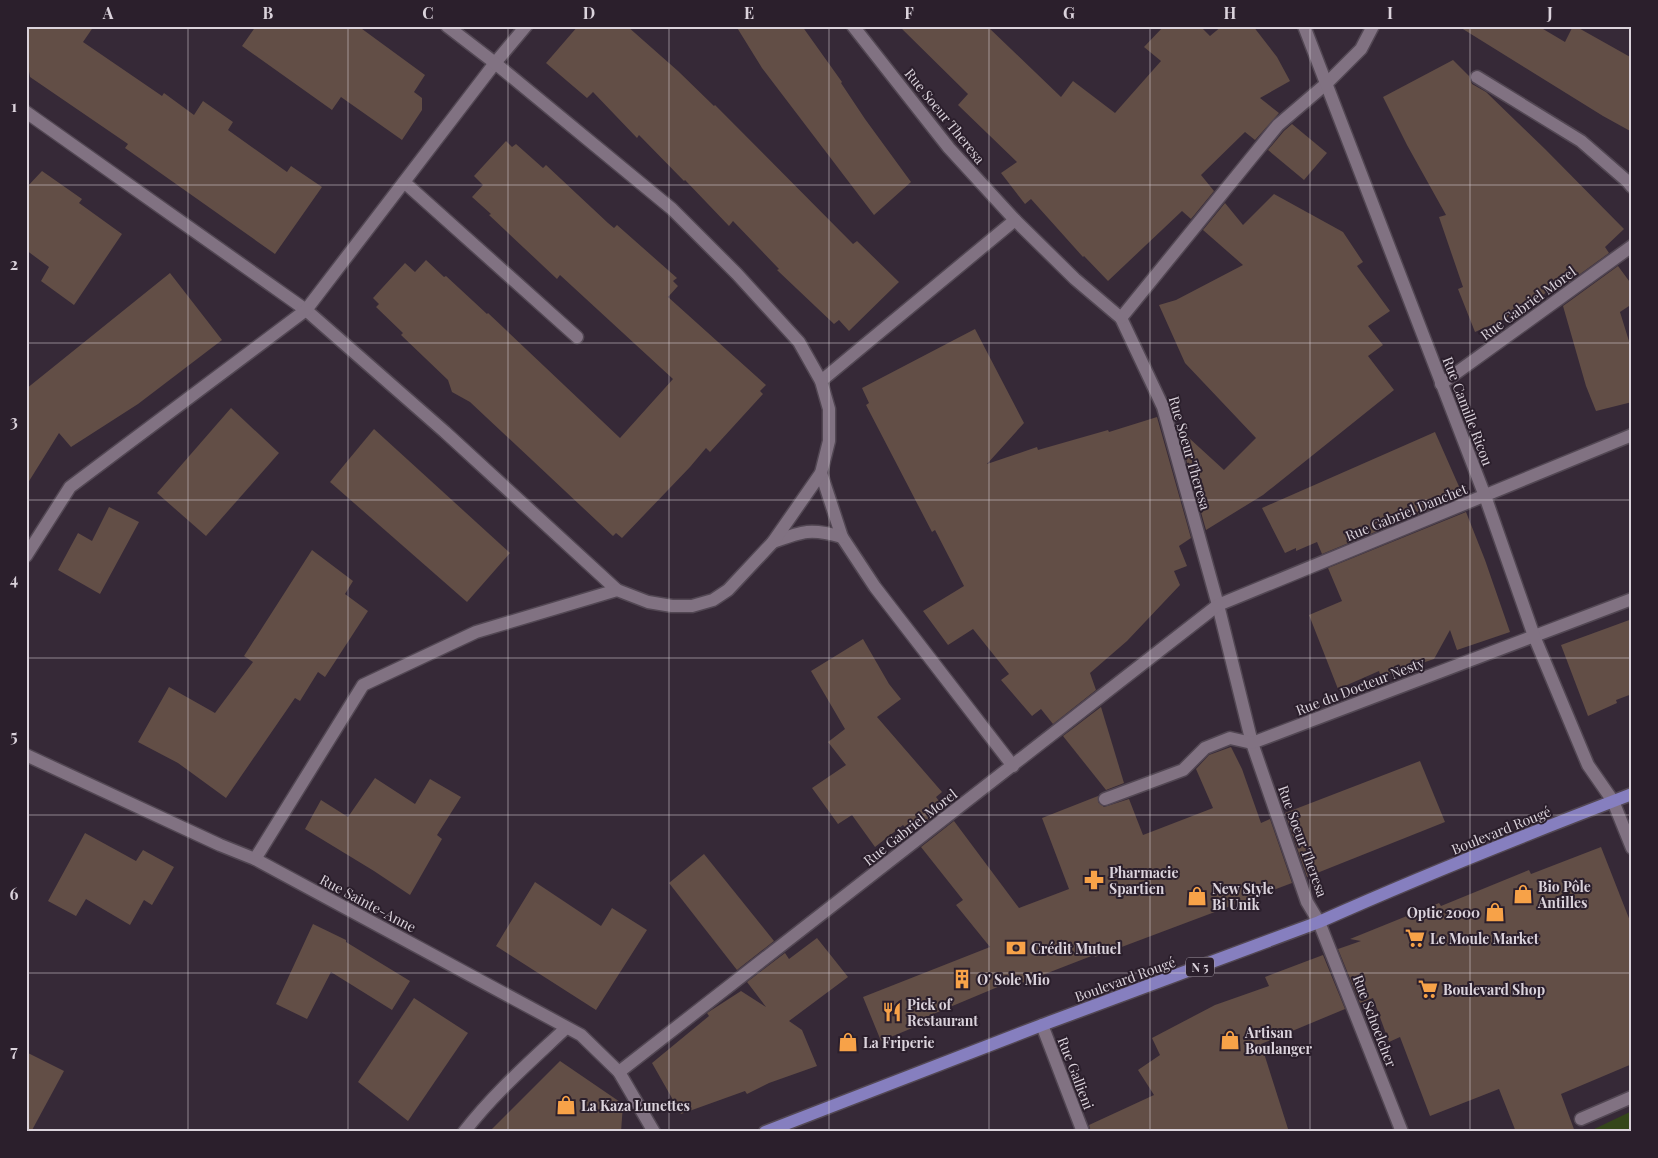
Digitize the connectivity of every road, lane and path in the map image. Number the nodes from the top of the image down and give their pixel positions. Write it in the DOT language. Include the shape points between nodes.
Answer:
graph roads {
  1 [pos="447,26"];
  2 [pos="526,26"];
  3 [pos="1304,26"];
  4 [pos="1373,26"];
  5 [pos="859,28"];
  6 [pos="496,63"];
  7 [pos="1477,77"];
  8 [pos="1327,83"];
  9 [pos="26,112"];
  10 [pos="404,182"];
  11 [pos="1632,187"];
  12 [pos="1015,220"];
  13 [pos="1632,246"];
  14 [pos="306,310"];
  15 [pos="1121,318"];
  16 [pos="577,337"];
  17 [pos="821,380"];
  18 [pos="1441,384"];
  19 [pos="1632,435"];
  20 [pos="821,473"];
  21 [pos="1485,496"];
  22 [pos="842,537"];
  23 [pos="773,542"];
  24 [pos="26,556"];
  25 [pos="617,590"];
  26 [pos="1632,599"];
  27 [pos="1218,605"];
  28 [pos="1534,636"];
  29 [pos="1252,743"];
  30 [pos="26,755"];
  31 [pos="1013,766"];
  32 [pos="1632,794"];
  33 [pos="1105,799"];
  34 [pos="1613,801"];
  35 [pos="1632,848"];
  36 [pos="255,859"];
  37 [pos="1320,922"];
  38 [pos="1042,1025"];
  39 [pos="566,1028"];
  40 [pos="619,1072"];
  41 [pos="1632,1097"];
  42 [pos="1581,1119"];
  43 [pos="464,1132"];
  44 [pos="654,1132"];
  45 [pos="765,1132"];
  46 [pos="1083,1132"];
  47 [pos="1402,1132"];
  1 -- 6 [label="street"];
  2 -- 6 [label="street"];
  3 -- 8 [label="street, Rue Camille Ricou"];
  4 -- 8 [label="street" via="1361,49"];
  5 -- 12 [label="street, Rue Soeur Theresa" via="949,148"];
  6 -- 10 [label="street"];
  6 -- 17 [label="street" via="672,209 799,342"];
  7 -- 11 [label="street" via="1582,141"];
  8 -- 15 [label="street" via="1278,125"];
  8 -- 18 [label="street, Rue Camille Ricou"];
  9 -- 14 [label="street"];
  10 -- 14 [label="street"];
  10 -- 16 [label="street"];
  12 -- 15 [label="street, Rue Soeur Theresa" via="1075,279"];
  12 -- 17 [label="street"];
  13 -- 18 [label="street, Rue Gabriel Morel"];
  14 -- 24 [label="street" via="70,487"];
  14 -- 25 [label="street"];
  15 -- 27 [label="street, Rue Soeur Theresa" via="1163,407"];
  17 -- 20 [label="street" via="829,409 829,441"];
  18 -- 21 [label="street, Rue Camille Ricou"];
  19 -- 21 [label="street, Rue Gabriel Danchet"];
  20 -- 22 [label="street"];
  20 -- 23 [label="street"];
  21 -- 27 [label="street, Rue Gabriel Danchet"];
  21 -- 28 [label="street, Rue Camille Ricou"];
  22 -- 23 [label="street" via="821,531 799,532"];
  22 -- 31 [label="street" via="875,587"];
  23 -- 25 [label="street" via="728,590 713,600 692,606 672,606 648,602"];
  25 -- 36 [label="street" via="476,632 363,685"];
  26 -- 28 [label="street, Rue du Docteur Nesty"];
  27 -- 29 [label="street, Rue Soeur Theresa"];
  27 -- 31 [label="street, Rue Gabriel Morel"];
  28 -- 29 [label="street, Rue du Docteur Nesty"];
  28 -- 34 [label="street, Rue Camille Ricou" via="1588,765"];
  29 -- 33 [label="street" via="1230,738 1205,748 1183,770"];
  29 -- 37 [label="street, Rue Soeur Theresa" via="1307,902"];
  30 -- 36 [label="street, Rue Sainte-Anne"];
  31 -- 40 [label="street, Rue Gabriel Morel"];
  32 -- 34 [label="main road, Boulevard Rougé / N 5"];
  34 -- 35 [label="street, Rue Camille Ricou"];
  34 -- 37 [label="main road, Boulevard Rougé / N 5"];
  36 -- 39 [label="street, Rue Sainte-Anne"];
  37 -- 38 [label="main road, Boulevard Rougé / N 5"];
  37 -- 47 [label="street, Rue Schoelcher"];
  38 -- 45 [label="main road, Boulevard Rougé / N 5"];
  38 -- 46 [label="street, Rue Gallieni"];
  39 -- 40 [label="street, Rue Sainte-Anne" via="582,1035"];
  39 -- 43 [label="street" via="514,1076"];
  40 -- 44 [label="street, Rue Sainte-Anne"];
  41 -- 42 [label="street"];
}
